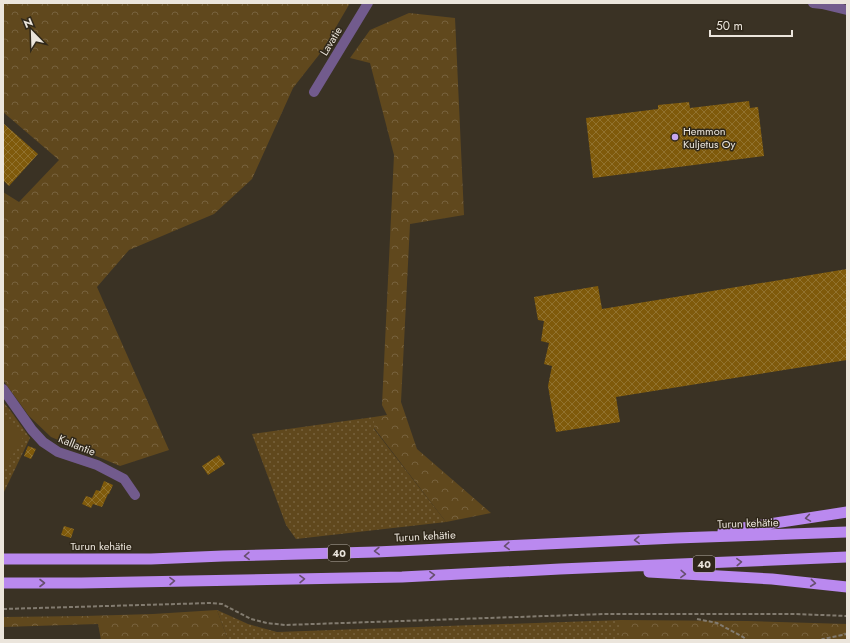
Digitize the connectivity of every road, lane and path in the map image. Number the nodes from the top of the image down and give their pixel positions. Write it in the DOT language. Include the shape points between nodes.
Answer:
graph roads {
  1 [pos="368,3"];
  2 [pos="813,3"];
  3 [pos="847,10"];
  4 [pos="314,92"];
  5 [pos="3,389"];
  6 [pos="135,495"];
  7 [pos="847,512"];
  8 [pos="847,532"];
  9 [pos="676,538"];
  10 [pos="847,557"];
  11 [pos="3,558"];
  12 [pos="560,569"];
  13 [pos="3,583"];
  14 [pos="847,587"];
  15 [pos="3,609"];
  16 [pos="847,616"];
  17 [pos="697,619"];
  18 [pos="847,634"];
  19 [pos="747,640"];
  20 [pos="821,640"];
  1 -- 4 [label="street, Lavatie"];
  2 -- 3 [label="street"];
  5 -- 6 [label="street, Kallantie" via="43,442 58,452 97,465 124,479"];
  7 -- 9 [label="highway, one-way"];
  8 -- 9 [label="highway, Turun kehätie / 40"];
  9 -- 11 [label="highway, Turun kehätie / 40, one-way" via="376,552 172,558"];
  12 -- 10 [label="highway, 40, one-way"];
  13 -- 12 [label="highway, 40, one-way" via="395,577"];
  12 -- 14 [label="highway, one-way" via="765,578"];
  15 -- 16 [label="path" via="211,603 222,604 251,619 286,624 604,614"];
  17 -- 19 [label="path" via="717,622"];
  18 -- 20 [label="path"];
}
